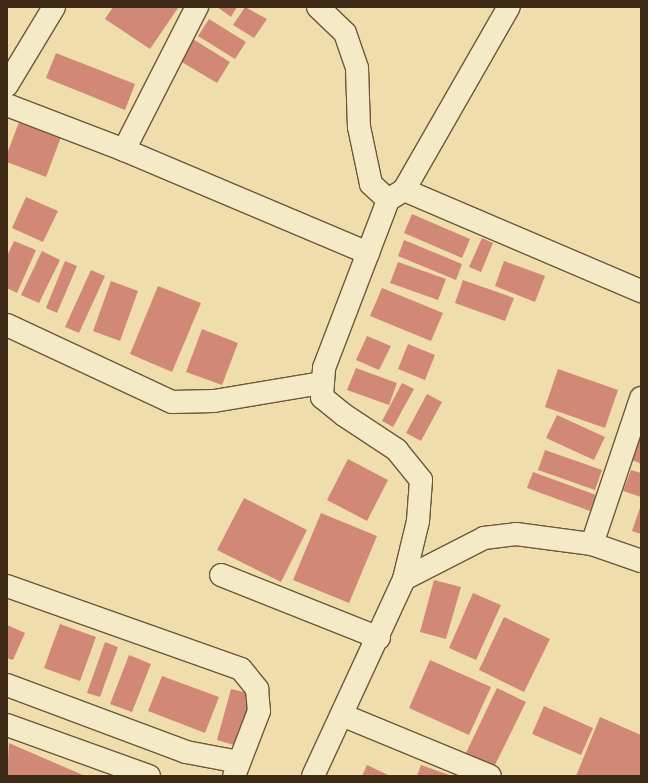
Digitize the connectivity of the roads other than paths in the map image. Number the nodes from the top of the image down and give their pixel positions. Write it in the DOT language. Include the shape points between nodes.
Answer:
graph roads {
  1 [pos="54,7"];
  2 [pos="197,7"];
  3 [pos="318,7"];
  4 [pos="509,7"];
  5 [pos="7,85"];
  6 [pos="7,105"];
  7 [pos="124,150"];
  8 [pos="396,195"];
  9 [pos="368,253"];
  10 [pos="641,290"];
  11 [pos="7,325"];
  12 [pos="321,383"];
  13 [pos="641,398"];
  14 [pos="592,544"];
  15 [pos="641,561"];
  16 [pos="221,575"];
  17 [pos="404,579"];
  18 [pos="7,586"];
  19 [pos="379,638"];
  20 [pos="7,685"];
  21 [pos="342,715"];
  22 [pos="7,725"];
  23 [pos="236,769"];
  24 [pos="138,774"];
  25 [pos="313,776"];
  26 [pos="490,776"];
  1 -- 5 [label="street"];
  2 -- 7 [label="street"];
  3 -- 8 [label="street" via="346,33 356,68 359,127 371,184"];
  4 -- 8 [label="street"];
  6 -- 7 [label="street"];
  7 -- 9 [label="street"];
  8 -- 9 [label="street"];
  8 -- 10 [label="street"];
  9 -- 12 [label="street" via="324,368"];
  11 -- 12 [label="street" via="172,402 214,401"];
  12 -- 17 [label="street" via="322,397 344,416 397,450 421,480 418,521"];
  13 -- 14 [label="street"];
  14 -- 15 [label="street"];
  14 -- 17 [label="street" via="516,534 484,538"];
  16 -- 19 [label="street"];
  17 -- 19 [label="street"];
  18 -- 23 [label="street" via="241,669 257,689 259,711"];
  19 -- 21 [label="street"];
  20 -- 23 [label="street"];
  21 -- 25 [label="street"];
  21 -- 26 [label="street"];
  22 -- 24 [label="street"];
}
